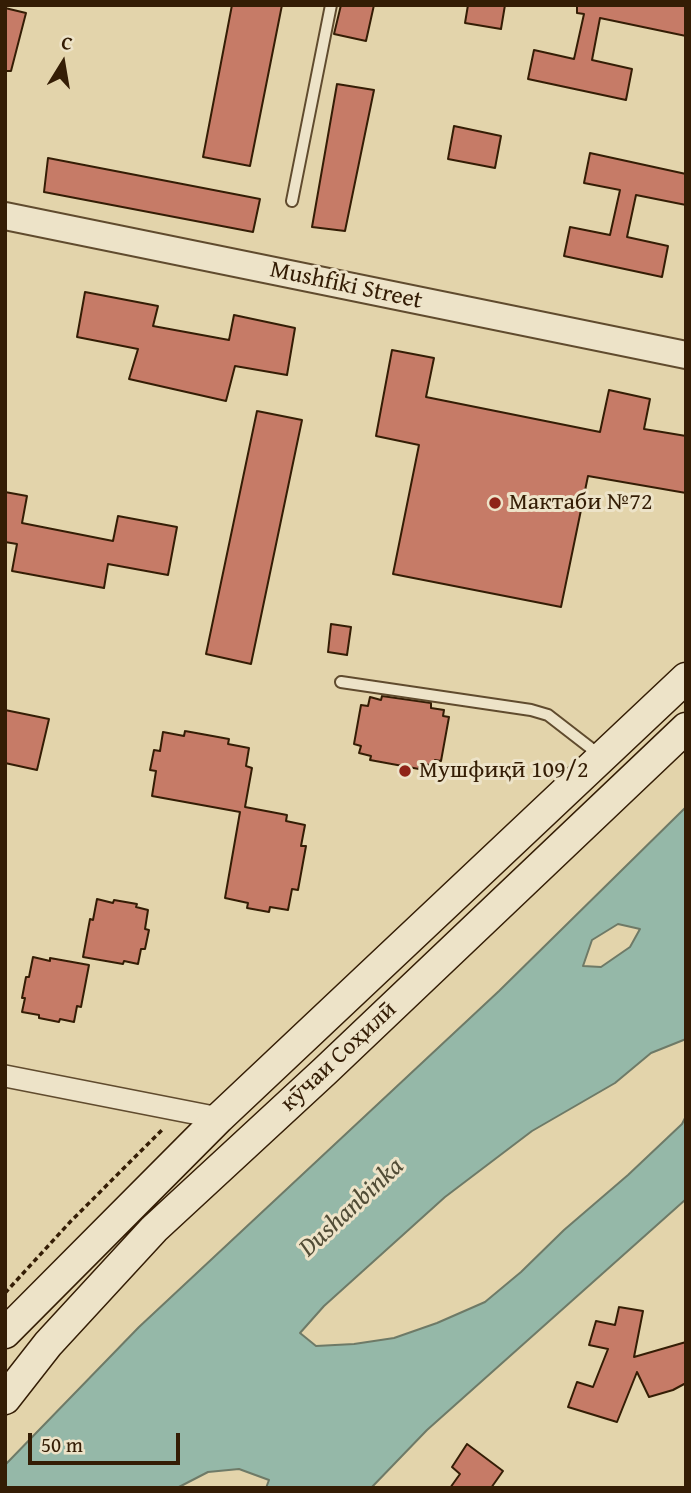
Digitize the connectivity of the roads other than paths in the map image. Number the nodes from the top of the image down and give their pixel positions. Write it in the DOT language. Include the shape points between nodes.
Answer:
graph roads {
  1 [pos="331,5"];
  2 [pos="292,201"];
  3 [pos="5,216"];
  4 [pos="686,355"];
  5 [pos="686,678"];
  6 [pos="341,682"];
  7 [pos="686,728"];
  8 [pos="601,756"];
  9 [pos="5,1076"];
  10 [pos="219,1118"];
  11 [pos="5,1333"];
  12 [pos="5,1399"];
  1 -- 2 [label="lane"];
  3 -- 4 [label="street, Mushfiki Street"];
  5 -- 8 [label="main road, кӯчаи Соҳилӣ"];
  6 -- 8 [label="lane" via="548,715"];
  7 -- 12 [label="main road, кӯчаи Соҳилӣ" via="154,1229 48,1344"];
  8 -- 10 [label="main road, кӯчаи Соҳилӣ"];
  9 -- 10 [label="street"];
  10 -- 11 [label="main road, кӯчаи Соҳилӣ"];
}
